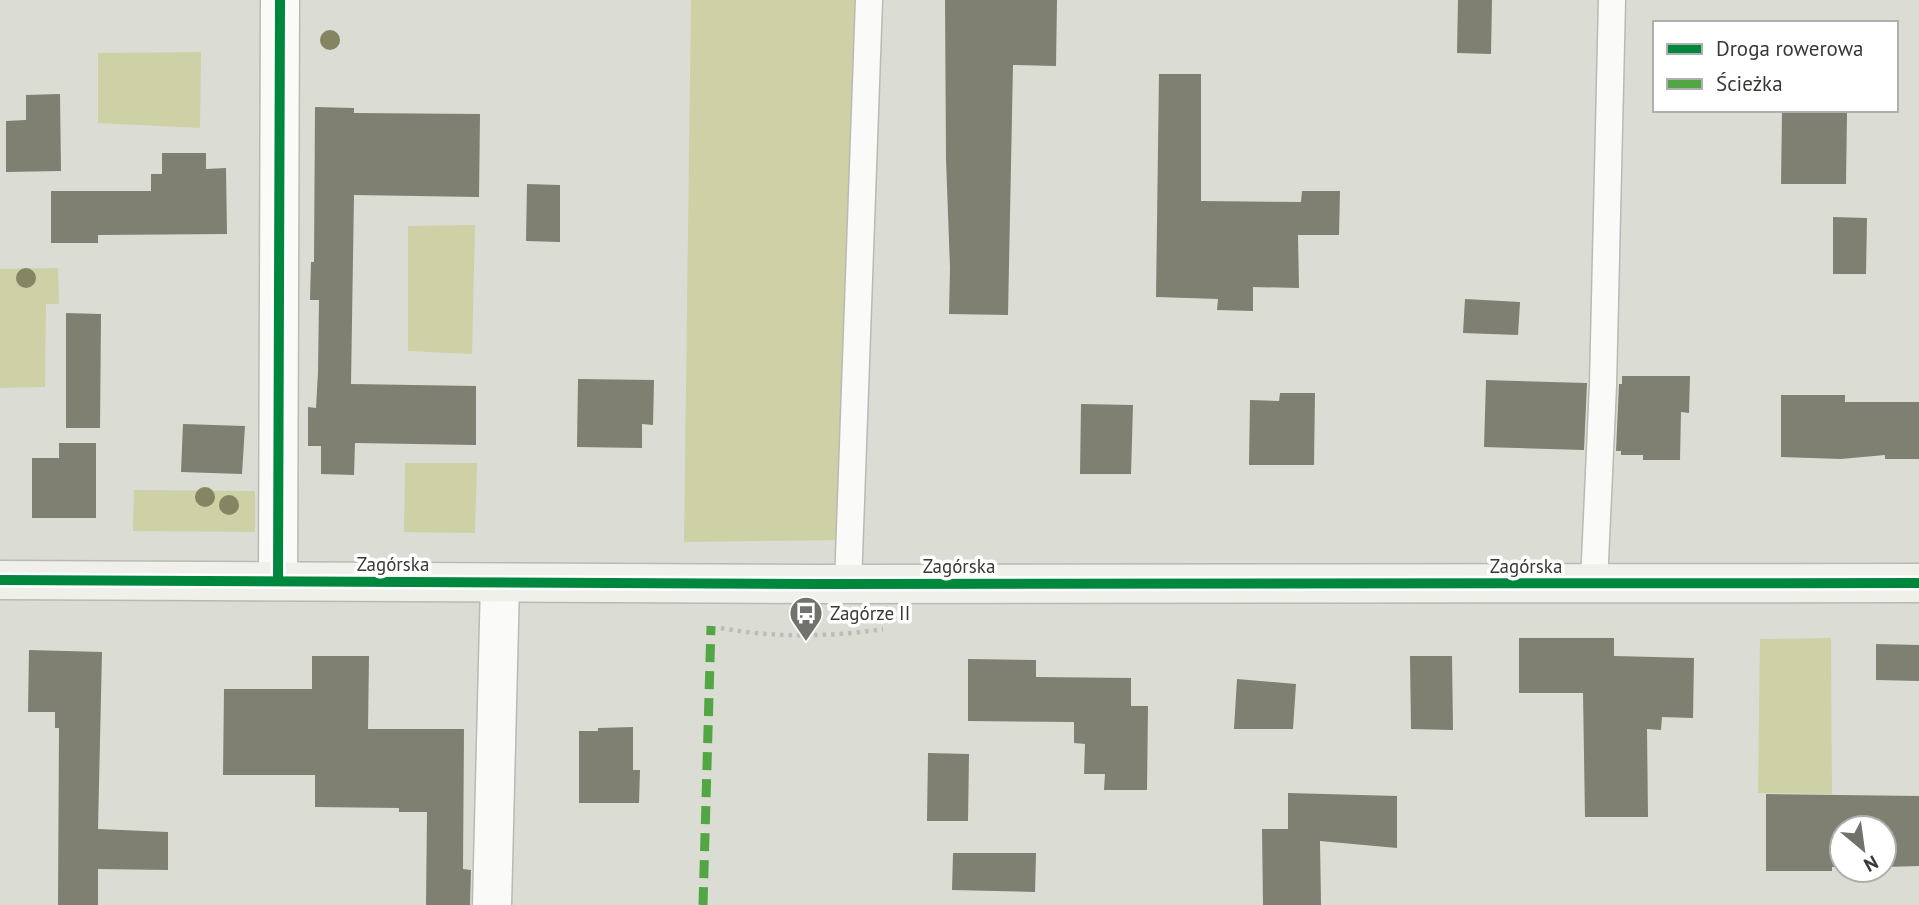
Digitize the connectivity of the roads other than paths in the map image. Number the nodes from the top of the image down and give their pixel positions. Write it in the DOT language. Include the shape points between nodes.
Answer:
graph roads {
  1 [pos="280,0"];
  2 [pos="869,0"];
  3 [pos="1612,0"];
  4 [pos="0,580"];
  5 [pos="278,581"];
  6 [pos="500,583"];
  7 [pos="1594,583"];
  8 [pos="1919,583"];
  9 [pos="848,584"];
  10 [pos="492,905"];
  1 -- 5 [label="street"];
  2 -- 9 [label="lane"];
  3 -- 7 [label="lane"];
  4 -- 5 [label="street, Zagórska"];
  5 -- 6 [label="street, Zagórska"];
  6 -- 9 [label="street, Zagórska"];
  6 -- 10 [label="street"];
  7 -- 8 [label="street, Zagórska"];
  7 -- 9 [label="street, Zagórska"];
}
